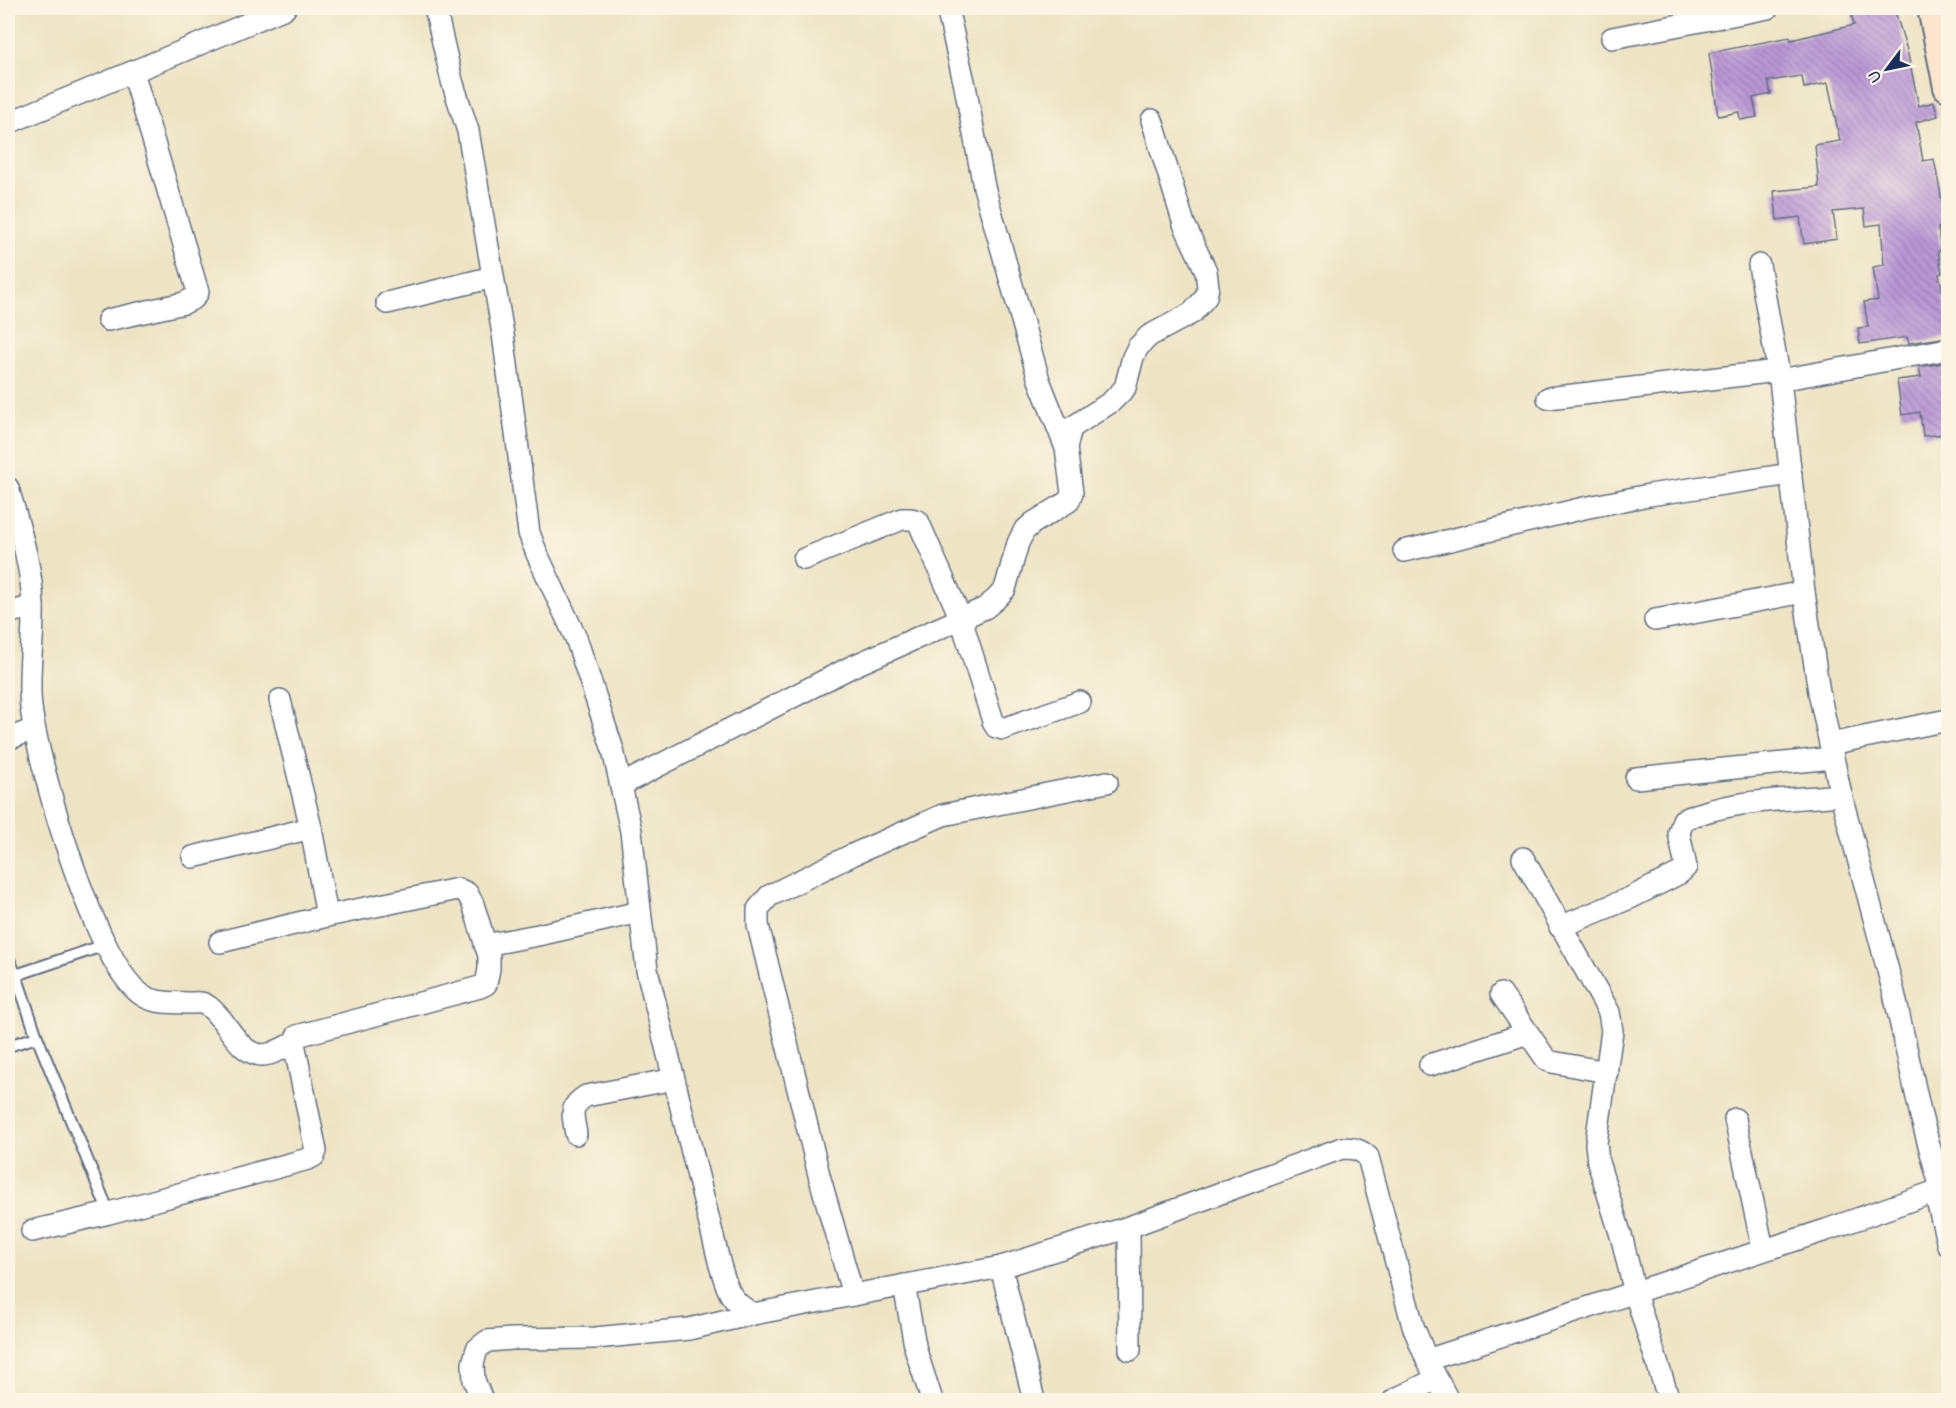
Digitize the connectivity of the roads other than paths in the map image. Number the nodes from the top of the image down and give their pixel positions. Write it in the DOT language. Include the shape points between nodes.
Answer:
graph roads {
  1 [pos="285,8"];
  2 [pos="435,8"];
  3 [pos="947,8"];
  4 [pos="1768,8"];
  5 [pos="1932,8"];
  6 [pos="1612,38"];
  7 [pos="133,72"];
  8 [pos="1948,87"];
  9 [pos="1152,120"];
  10 [pos="8,123"];
  11 [pos="1759,265"];
  12 [pos="493,278"];
  13 [pos="387,303"];
  14 [pos="108,320"];
  15 [pos="1948,349"];
  16 [pos="1779,376"];
  17 [pos="1548,398"];
  18 [pos="1066,448"];
  19 [pos="1791,474"];
  20 [pos="8,488"];
  21 [pos="1404,551"];
  22 [pos="804,559"];
  23 [pos="1804,592"];
  24 [pos="33,606"];
  25 [pos="8,613"];
  26 [pos="961,619"];
  27 [pos="1655,620"];
  28 [pos="280,700"];
  29 [pos="1080,702"];
  30 [pos="1948,720"];
  31 [pos="34,729"];
  32 [pos="8,738"];
  33 [pos="1832,751"];
  34 [pos="1636,778"];
  35 [pos="1107,782"];
  36 [pos="621,785"];
  37 [pos="1841,795"];
  38 [pos="311,828"];
  39 [pos="193,856"];
  40 [pos="1523,858"];
  41 [pos="640,912"];
  42 [pos="327,916"];
  43 [pos="1560,927"];
  44 [pos="220,942"];
  45 [pos="105,945"];
  46 [pos="485,945"];
  47 [pos="8,957"];
  48 [pos="16,975"];
  49 [pos="1501,994"];
  50 [pos="1528,1033"];
  51 [pos="37,1037"];
  52 [pos="294,1043"];
  53 [pos="8,1046"];
  54 [pos="1430,1065"];
  55 [pos="1607,1072"];
  56 [pos="674,1079"];
  57 [pos="1735,1119"];
  58 [pos="576,1134"];
  59 [pos="1942,1189"];
  60 [pos="110,1213"];
  61 [pos="1129,1227"];
  62 [pos="32,1231"];
  63 [pos="1948,1245"];
  64 [pos="1763,1249"];
  65 [pos="1001,1267"];
  66 [pos="904,1285"];
  67 [pos="1635,1293"];
  68 [pos="853,1295"];
  69 [pos="753,1314"];
  70 [pos="1130,1350"];
  71 [pos="1431,1370"];
  72 [pos="482,1401"];
  73 [pos="932,1401"];
  74 [pos="1034,1401"];
  75 [pos="1394,1401"];
  76 [pos="1448,1401"];
  77 [pos="1669,1401"];
  1 -- 7 [label="street"];
  2 -- 12 [label="street" via="468,130"];
  3 -- 18 [label="street" via="984,187 1039,380"];
  4 -- 6 [label="street"];
  5 -- 8 [label="main road"];
  7 -- 10 [label="street"];
  7 -- 14 [label="street" via="198,292 184,303"];
  9 -- 18 [label="street" via="1184,224 1206,271 1206,297 1192,313 1149,336 1138,347 1125,388 1071,428"];
  11 -- 16 [label="street"];
  12 -- 13 [label="street"];
  12 -- 36 [label="street" via="529,533 576,638"];
  15 -- 16 [label="street"];
  16 -- 17 [label="street"];
  16 -- 19 [label="street"];
  18 -- 26 [label="street" via="1072,493 1069,501 1024,531 1005,589 985,608"];
  19 -- 21 [label="street" via="1649,495"];
  19 -- 23 [label="street"];
  20 -- 24 [label="street" via="29,567"];
  22 -- 26 [label="street" via="902,519 918,521"];
  23 -- 27 [label="street"];
  23 -- 33 [label="street"];
  24 -- 25 [label="street"];
  24 -- 31 [label="street" via="30,704"];
  26 -- 29 [label="street" via="996,727 1003,729"];
  26 -- 36 [label="street" via="851,667"];
  28 -- 38 [label="street"];
  30 -- 33 [label="street"];
  31 -- 32 [label="street"];
  31 -- 45 [label="street" via="79,881"];
  33 -- 34 [label="street"];
  33 -- 37 [label="street"];
  35 -- 68 [label="street" via="943,814 769,896 758,909 758,925 816,1163"];
  36 -- 41 [label="street" via="632,831"];
  37 -- 43 [label="street" via="1734,805 1694,814 1679,827 1686,867 1680,873"];
  37 -- 59 [label="street"];
  38 -- 39 [label="street"];
  38 -- 42 [label="street"];
  40 -- 43 [label="street"];
  41 -- 46 [label="street"];
  41 -- 56 [label="street" via="647,970"];
  42 -- 44 [label="street"];
  42 -- 46 [label="street" via="458,889 467,893 473,904"];
  43 -- 55 [label="street" via="1608,1012 1612,1031"];
  45 -- 48 [label="lane"];
  45 -- 52 [label="street" via="120,971 140,994 153,1002 204,1004 235,1039 257,1055"];
  46 -- 52 [label="street" via="489,963 486,984 297,1036"];
  47 -- 48 [label="lane"];
  48 -- 51 [label="lane"];
  49 -- 50 [label="street"];
  50 -- 54 [label="street"];
  50 -- 55 [label="street" via="1552,1062"];
  51 -- 53 [label="lane"];
  51 -- 60 [label="lane"];
  52 -- 60 [label="street" via="314,1156"];
  55 -- 67 [label="street" via="1596,1143 1598,1162"];
  56 -- 58 [label="street" via="586,1096 576,1102 573,1112"];
  56 -- 69 [label="street" via="728,1290 737,1305"];
  57 -- 64 [label="street"];
  59 -- 63 [label="street"];
  59 -- 64 [label="street"];
  60 -- 62 [label="street"];
  61 -- 65 [label="street"];
  61 -- 70 [label="street"];
  61 -- 71 [label="street" via="1342,1148 1360,1150 1368,1157 1413,1326"];
  64 -- 67 [label="street"];
  65 -- 66 [label="street"];
  65 -- 74 [label="street"];
  66 -- 68 [label="street"];
  66 -- 73 [label="street" via="916,1351"];
  67 -- 71 [label="street" via="1499,1335"];
  67 -- 77 [label="street"];
  68 -- 69 [label="street"];
  69 -- 72 [label="street" via="689,1329 595,1338 487,1341 477,1349 473,1364"];
  71 -- 75 [label="street"];
  71 -- 76 [label="street"];
}
